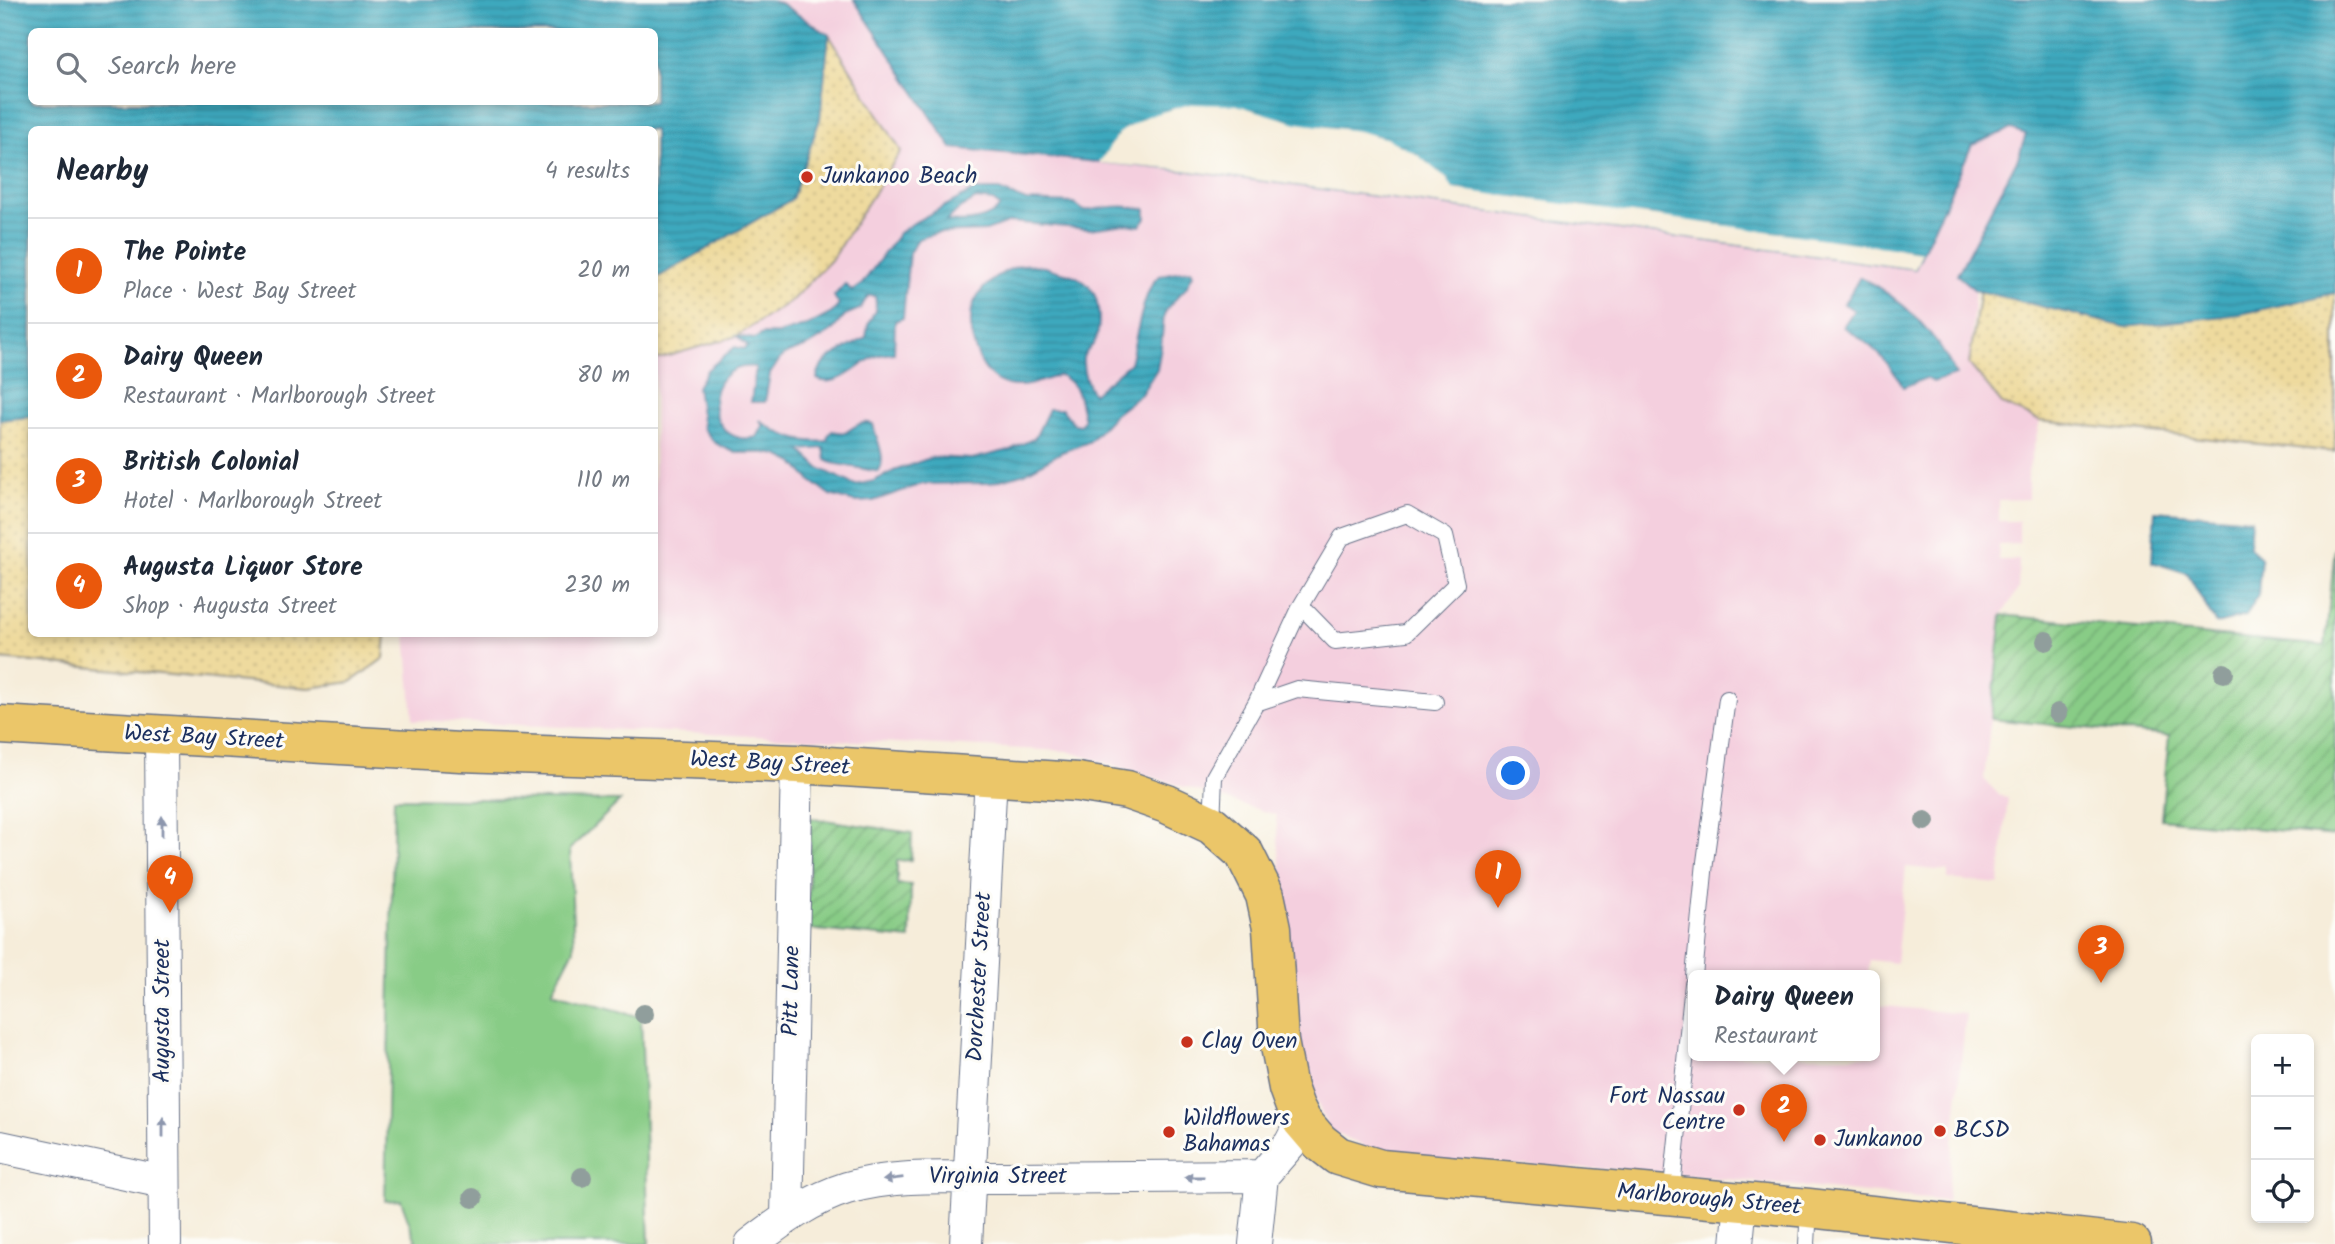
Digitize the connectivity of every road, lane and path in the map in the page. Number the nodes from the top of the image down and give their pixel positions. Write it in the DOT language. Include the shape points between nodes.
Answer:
graph roads {
  1 [pos="1301,606"];
  2 [pos="1727,699"];
  3 [pos="1435,702"];
  4 [pos="1256,703"];
  5 [pos="0,725"];
  6 [pos="161,735"];
  7 [pos="797,764"];
  8 [pos="991,776"];
  9 [pos="1212,825"];
  10 [pos="1695,970"];
  11 [pos="1688,1032"];
  12 [pos="1302,1121"];
  13 [pos="0,1147"];
  14 [pos="1262,1176"];
  15 [pos="969,1178"];
  16 [pos="164,1182"];
  17 [pos="1671,1197"];
  18 [pos="1741,1202"];
  19 [pos="787,1217"];
  20 [pos="1808,1226"];
  21 [pos="2114,1243"];
  22 [pos="165,1244"];
  23 [pos="751,1244"];
  24 [pos="966,1244"];
  25 [pos="1255,1244"];
  26 [pos="1737,1244"];
  1 -- 1 [label="lane" via="1342,537 1407,514 1445,536 1456,583 1406,633 1335,641"];
  1 -- 4 [label="lane"];
  2 -- 10 [label="lane"];
  3 -- 4 [label="lane" via="1297,689"];
  4 -- 9 [label="lane" via="1214,776"];
  5 -- 6 [label="highway, West Bay Street"];
  6 -- 7 [label="highway, West Bay Street"];
  16 -- 6 [label="street, Augusta Street, one-way"];
  7 -- 8 [label="highway, West Bay Street"];
  7 -- 19 [label="street, Pitt Lane"];
  8 -- 9 [label="highway, West Bay Street" via="1127,790"];
  8 -- 15 [label="street, Dorchester Street"];
  9 -- 12 [label="highway, West Bay Street" via="1244,853 1265,895 1276,960 1279,1041 1288,1088"];
  11 -- 17 [label="lane"];
  12 -- 14 [label="street" via="1283,1154"];
  12 -- 17 [label="highway, Marlborough Street" via="1338,1156 1381,1169"];
  13 -- 16 [label="street"];
  14 -- 15 [label="street, Virginia Street, one-way"];
  14 -- 25 [label="street"];
  15 -- 19 [label="street, Virginia Street, one-way" via="918,1176 879,1181 846,1189"];
  15 -- 24 [label="street, Dorchester Street"];
  16 -- 22 [label="street, Augusta Street"];
  17 -- 18 [label="highway, Marlborough Street"];
  18 -- 20 [label="highway, Marlborough Street"];
  18 -- 26 [label="street"];
  19 -- 23 [label="street, Virginia Street"];
  20 -- 21 [label="highway, Marlborough Street"];
}
